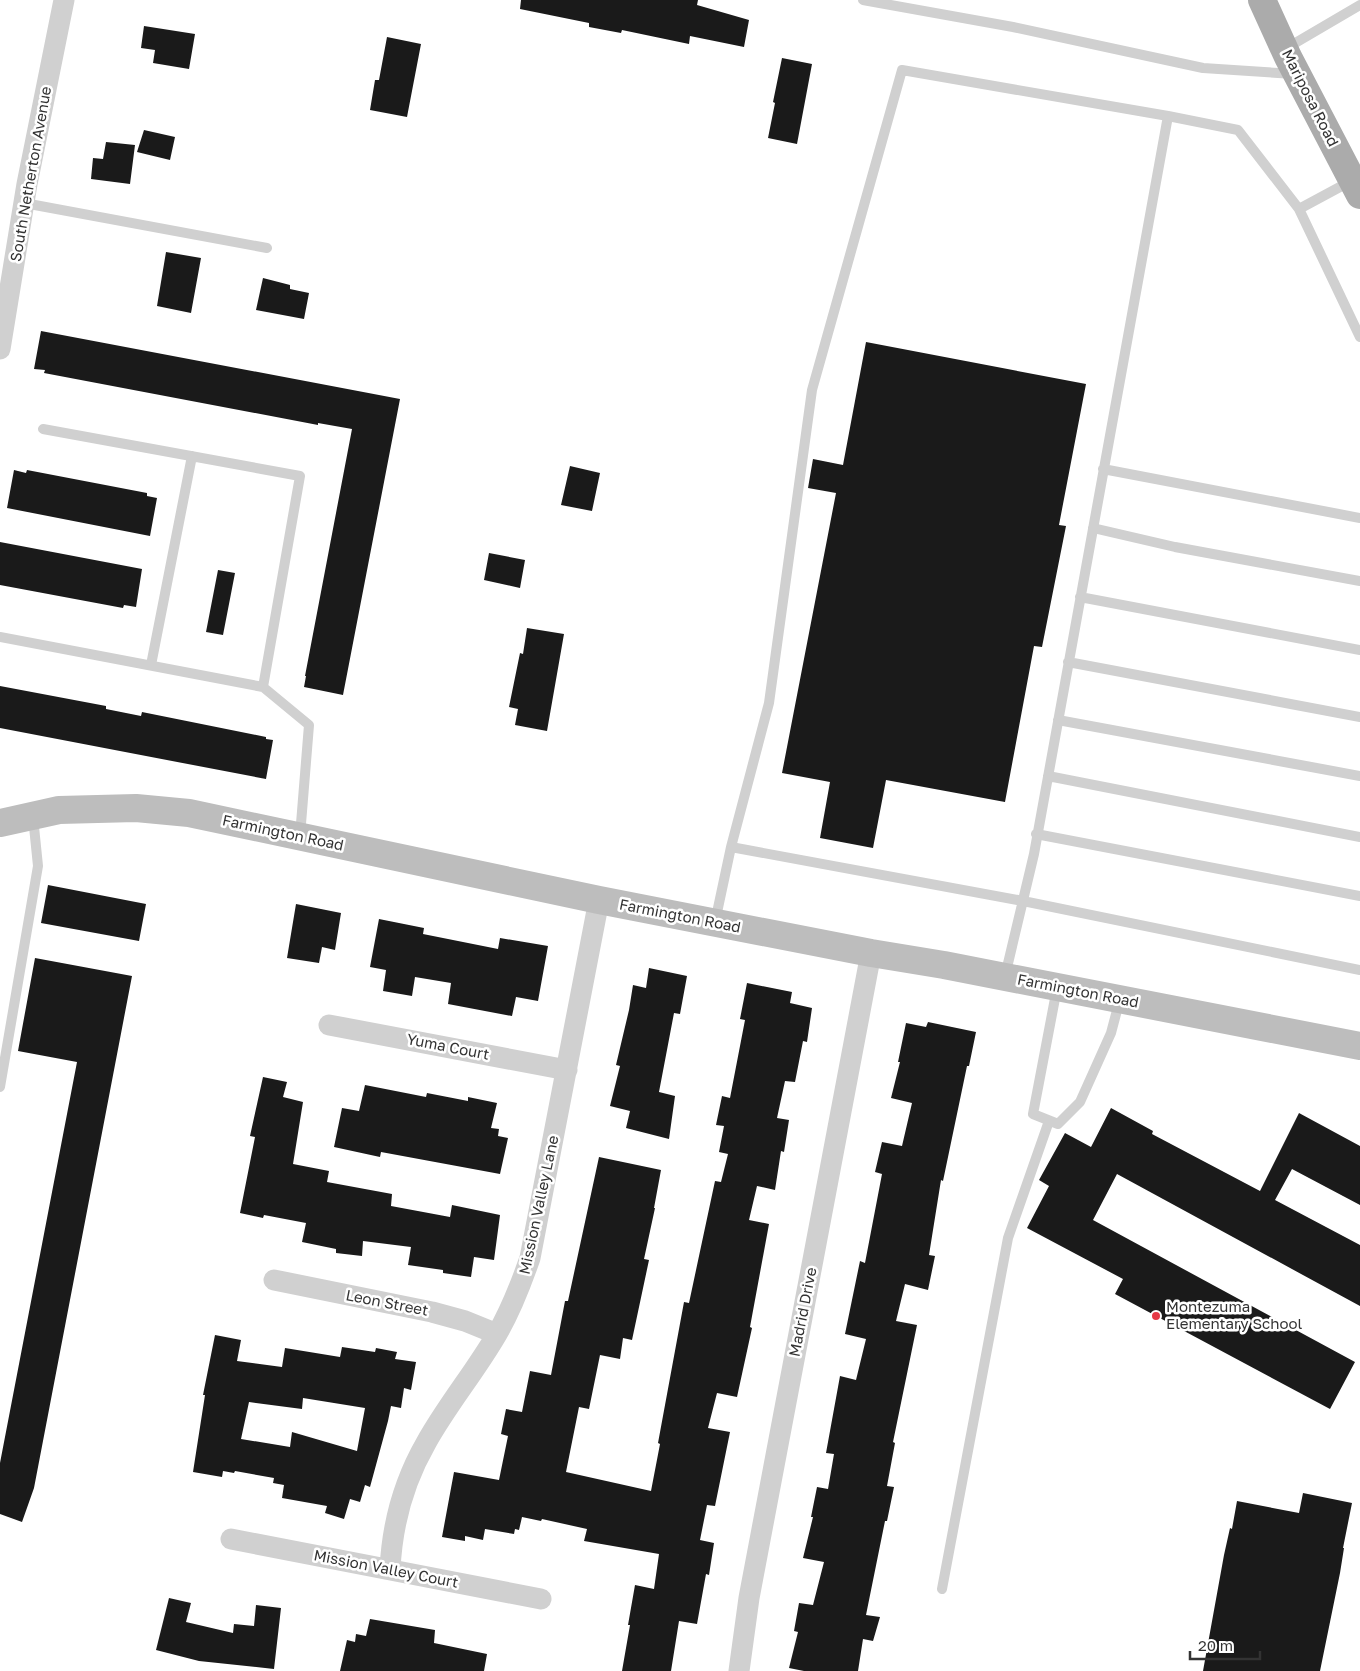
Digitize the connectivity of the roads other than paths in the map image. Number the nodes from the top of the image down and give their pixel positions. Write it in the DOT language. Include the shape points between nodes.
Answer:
graph roads {
  1 [pos="64,0"];
  2 [pos="864,0"];
  3 [pos="1262,0"];
  4 [pos="1360,5"];
  5 [pos="1284,49"];
  6 [pos="1297,74"];
  7 [pos="1168,116"];
  8 [pos="1357,184"];
  9 [pos="24,203"];
  10 [pos="1299,209"];
  11 [pos="267,248"];
  12 [pos="1360,338"];
  13 [pos="0,349"];
  14 [pos="43,429"];
  15 [pos="192,456"];
  16 [pos="1103,469"];
  17 [pos="1360,518"];
  18 [pos="1093,528"];
  19 [pos="1360,581"];
  20 [pos="1080,597"];
  21 [pos="0,637"];
  22 [pos="1360,650"];
  23 [pos="1068,662"];
  24 [pos="151,665"];
  25 [pos="263,687"];
  26 [pos="1360,717"];
  27 [pos="1058,720"];
  28 [pos="1048,776"];
  29 [pos="1360,776"];
  30 [pos="0,814"];
  31 [pos="32,816"];
  32 [pos="0,823"];
  33 [pos="1036,834"];
  34 [pos="300,837"];
  35 [pos="1360,837"];
  36 [pos="731,847"];
  37 [pos="1360,896"];
  38 [pos="599,900"];
  39 [pos="1023,901"];
  40 [pos="715,923"];
  41 [pos="871,953"];
  42 [pos="1360,970"];
  43 [pos="1005,976"];
  44 [pos="1057,987"];
  45 [pos="1120,999"];
  46 [pos="329,1024"];
  47 [pos="1360,1046"];
  48 [pos="567,1070"];
  49 [pos="0,1088"];
  50 [pos="1049,1121"];
  51 [pos="274,1280"];
  52 [pos="497,1334"];
  53 [pos="231,1539"];
  54 [pos="390,1570"];
  55 [pos="942,1588"];
  56 [pos="540,1599"];
  57 [pos="739,1671"];
  1 -- 9 [label="street, South Netherton Avenue"];
  2 -- 6 [label="lane" via="1013,27 1203,68"];
  3 -- 5 [label="main road, Mariposa Road"];
  4 -- 5 [label="lane"];
  5 -- 6 [label="main road, Mariposa Road"];
  6 -- 8 [label="main road, Mariposa Road"];
  7 -- 10 [label="lane" via="1238,130"];
  7 -- 16 [label="lane"];
  7 -- 36 [label="lane" via="902,70 812,390 769,703"];
  8 -- 10 [label="lane"];
  9 -- 11 [label="lane"];
  9 -- 13 [label="street, South Netherton Avenue"];
  10 -- 12 [label="lane"];
  14 -- 15 [label="lane"];
  15 -- 24 [label="lane"];
  15 -- 25 [label="lane" via="300,476"];
  16 -- 17 [label="lane"];
  16 -- 18 [label="lane"];
  18 -- 19 [label="lane" via="1175,547"];
  18 -- 20 [label="lane"];
  20 -- 22 [label="lane"];
  20 -- 23 [label="lane"];
  21 -- 24 [label="lane"];
  23 -- 26 [label="lane"];
  23 -- 27 [label="lane"];
  24 -- 25 [label="lane"];
  25 -- 34 [label="lane" via="310,725"];
  27 -- 28 [label="lane"];
  27 -- 29 [label="lane"];
  28 -- 33 [label="lane"];
  28 -- 35 [label="lane"];
  30 -- 31 [label="main road"];
  31 -- 32 [label="main road, Farmington Road"];
  31 -- 34 [label="main road, Farmington Road" via="59,810 136,808 189,814"];
  31 -- 49 [label="lane" via="38,866"];
  33 -- 37 [label="lane"];
  33 -- 39 [label="lane"];
  34 -- 38 [label="main road, Farmington Road"];
  36 -- 39 [label="lane"];
  36 -- 40 [label="lane"];
  38 -- 40 [label="main road, Farmington Road"];
  38 -- 48 [label="street, Mission Valley Lane"];
  39 -- 42 [label="lane"];
  39 -- 43 [label="lane"];
  40 -- 41 [label="main road, Farmington Road"];
  41 -- 43 [label="main road, Farmington Road"];
  41 -- 57 [label="street, Madrid Drive" via="749,1598"];
  43 -- 44 [label="main road, Farmington Road"];
  44 -- 45 [label="main road, Farmington Road"];
  44 -- 50 [label="lane" via="1032,1114"];
  45 -- 47 [label="main road, Farmington Road"];
  45 -- 50 [label="lane" via="1111,1034 1080,1102 1058,1124"];
  46 -- 48 [label="street, Yuma Court"];
  48 -- 52 [label="street, Mission Valley Lane" via="530,1258 518,1294"];
  50 -- 55 [label="lane" via="1008,1238"];
  51 -- 52 [label="street, Leon Street" via="432,1312"];
  52 -- 54 [label="street, Mission Valley Lane" via="426,1443 409,1477 397,1514"];
  53 -- 54 [label="street, Mission Valley Court"];
  54 -- 56 [label="street, Mission Valley Court"];
}
